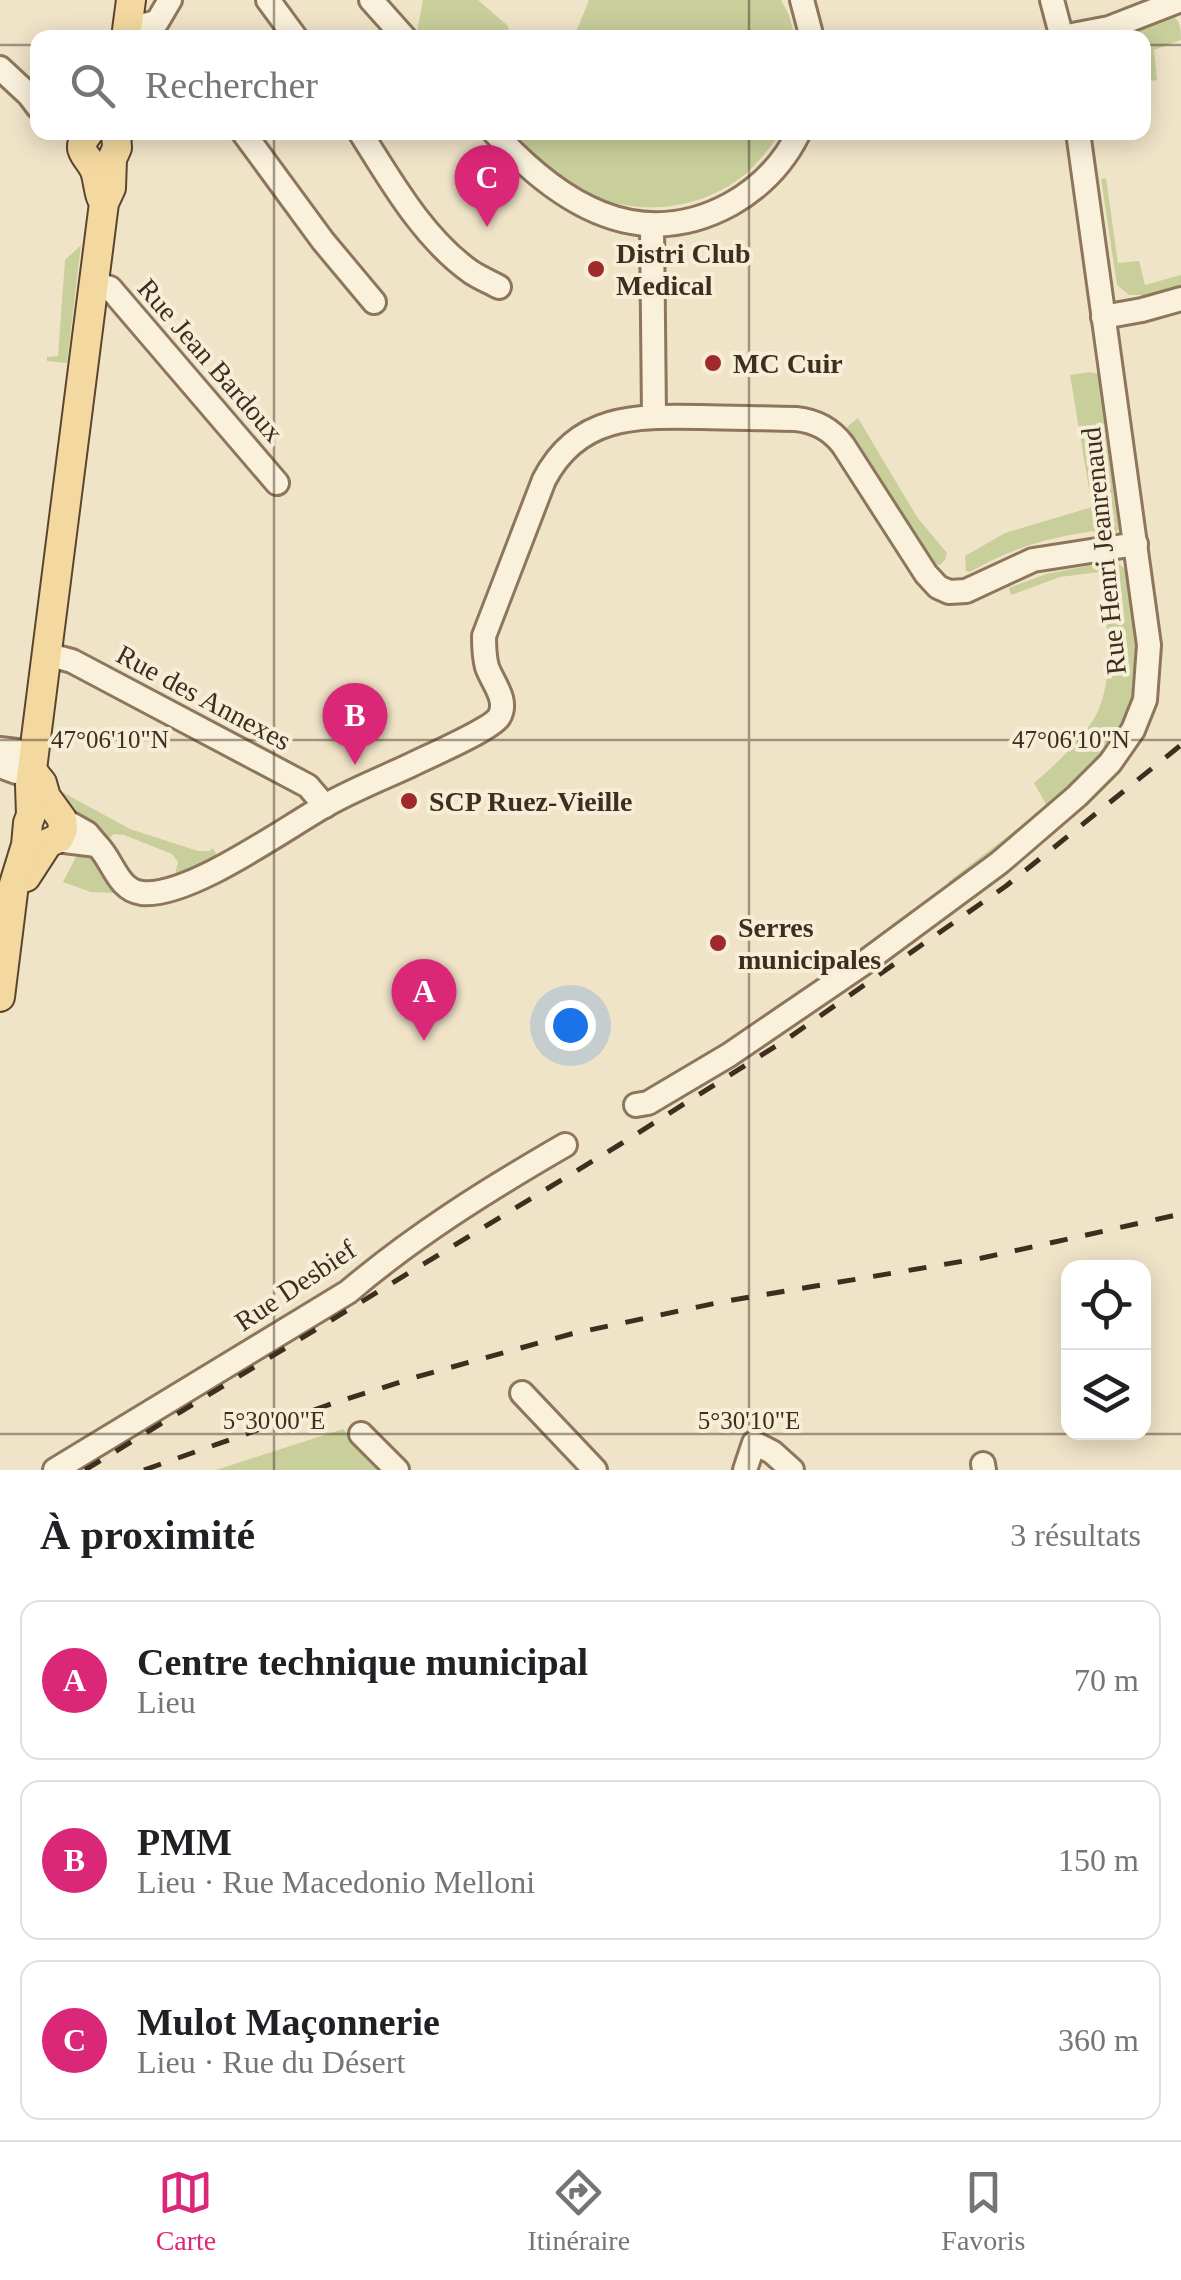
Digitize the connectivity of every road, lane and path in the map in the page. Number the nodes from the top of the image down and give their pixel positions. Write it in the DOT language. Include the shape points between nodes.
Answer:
graph roads {
  1 [pos="170,0"];
  2 [pos="268,0"];
  3 [pos="371,0"];
  4 [pos="802,0"];
  5 [pos="1052,0"];
  6 [pos="1181,0"];
  7 [pos="128,20"];
  8 [pos="163,30"];
  9 [pos="290,30"];
  10 [pos="398,30"];
  11 [pos="810,30"];
  12 [pos="1060,30"];
  13 [pos="1099,30"];
  14 [pos="0,68"];
  15 [pos="30,95"];
  16 [pos="249,140"];
  17 [pos="365,140"];
  18 [pos="501,140"];
  19 [pos="795,140"];
  20 [pos="1079,140"];
  21 [pos="97,143"];
  22 [pos="652,226"];
  23 [pos="95,284"];
  24 [pos="499,287"];
  25 [pos="1181,299"];
  26 [pos="374,302"];
  27 [pos="1103,317"];
  28 [pos="654,416"];
  29 [pos="277,482"];
  30 [pos="1136,544"];
  31 [pos="46,654"];
  32 [pos="0,749"];
  33 [pos="34,762"];
  34 [pos="0,766"];
  35 [pos="325,806"];
  36 [pos="46,826"];
  37 [pos="1,988"];
  38 [pos="0,997"];
  39 [pos="636,1105"];
  40 [pos="565,1145"];
  41 [pos="522,1393"];
  42 [pos="362,1434"];
  43 [pos="55,1470"];
  44 [pos="397,1470"];
  45 [pos="595,1470"];
  46 [pos="745,1470"];
  47 [pos="792,1470"];
  1 -- 8 [label="street"];
  2 -- 9 [label="street"];
  3 -- 10 [label="street"];
  4 -- 11 [label="street"];
  5 -- 12 [label="street"];
  6 -- 13 [label="street"];
  7 -- 8 [label="street"];
  14 -- 15 [label="street"];
  16 -- 26 [label="street"];
  17 -- 24 [label="street" via="436,240"];
  18 -- 22 [label="street" via="573,202"];
  19 -- 22 [label="street" via="769,176 737,200 695,219"];
  20 -- 27 [label="street, Rue Henri Jeanrenaud"];
  21 -- 23 [label="main road" via="104,203"];
  22 -- 28 [label="street"];
  23 -- 29 [label="street, Rue Jean Bardoux" via="110,288"];
  23 -- 31 [label="main road"];
  25 -- 27 [label="street"];
  27 -- 30 [label="street, Rue Henri Jeanrenaud"];
  28 -- 30 [label="street" via="796,419 825,428 843,445 926,574 949,592 966,591 1045,556"];
  28 -- 35 [label="street" via="616,421 582,436 551,468 484,636 486,664 502,704 495,722"];
  30 -- 39 [label="street, Rue Henri Jeanrenaud" via="1149,645 1146,700 1123,746 1096,779 999,863 828,988 729,1056"];
  31 -- 33 [label="main road"];
  31 -- 35 [label="street, Rue des Annexes" via="72,661 308,786"];
  32 -- 33 [label="street"];
  33 -- 34 [label="street" via="16,772"];
  33 -- 36 [label="main road" via="30,785"];
  35 -- 36 [label="street" via="214,871 170,891 143,893 127,886 97,844"];
  36 -- 37 [label="main road" via="13,903"];
  37 -- 38 [label="main road"];
  40 -- 43 [label="street, Rue Desbief" via="475,1198 348,1292"];
  41 -- 45 [label="street"];
  42 -- 44 [label="street"];
  46 -- 47 [label="street" via="754,1443"];
}
